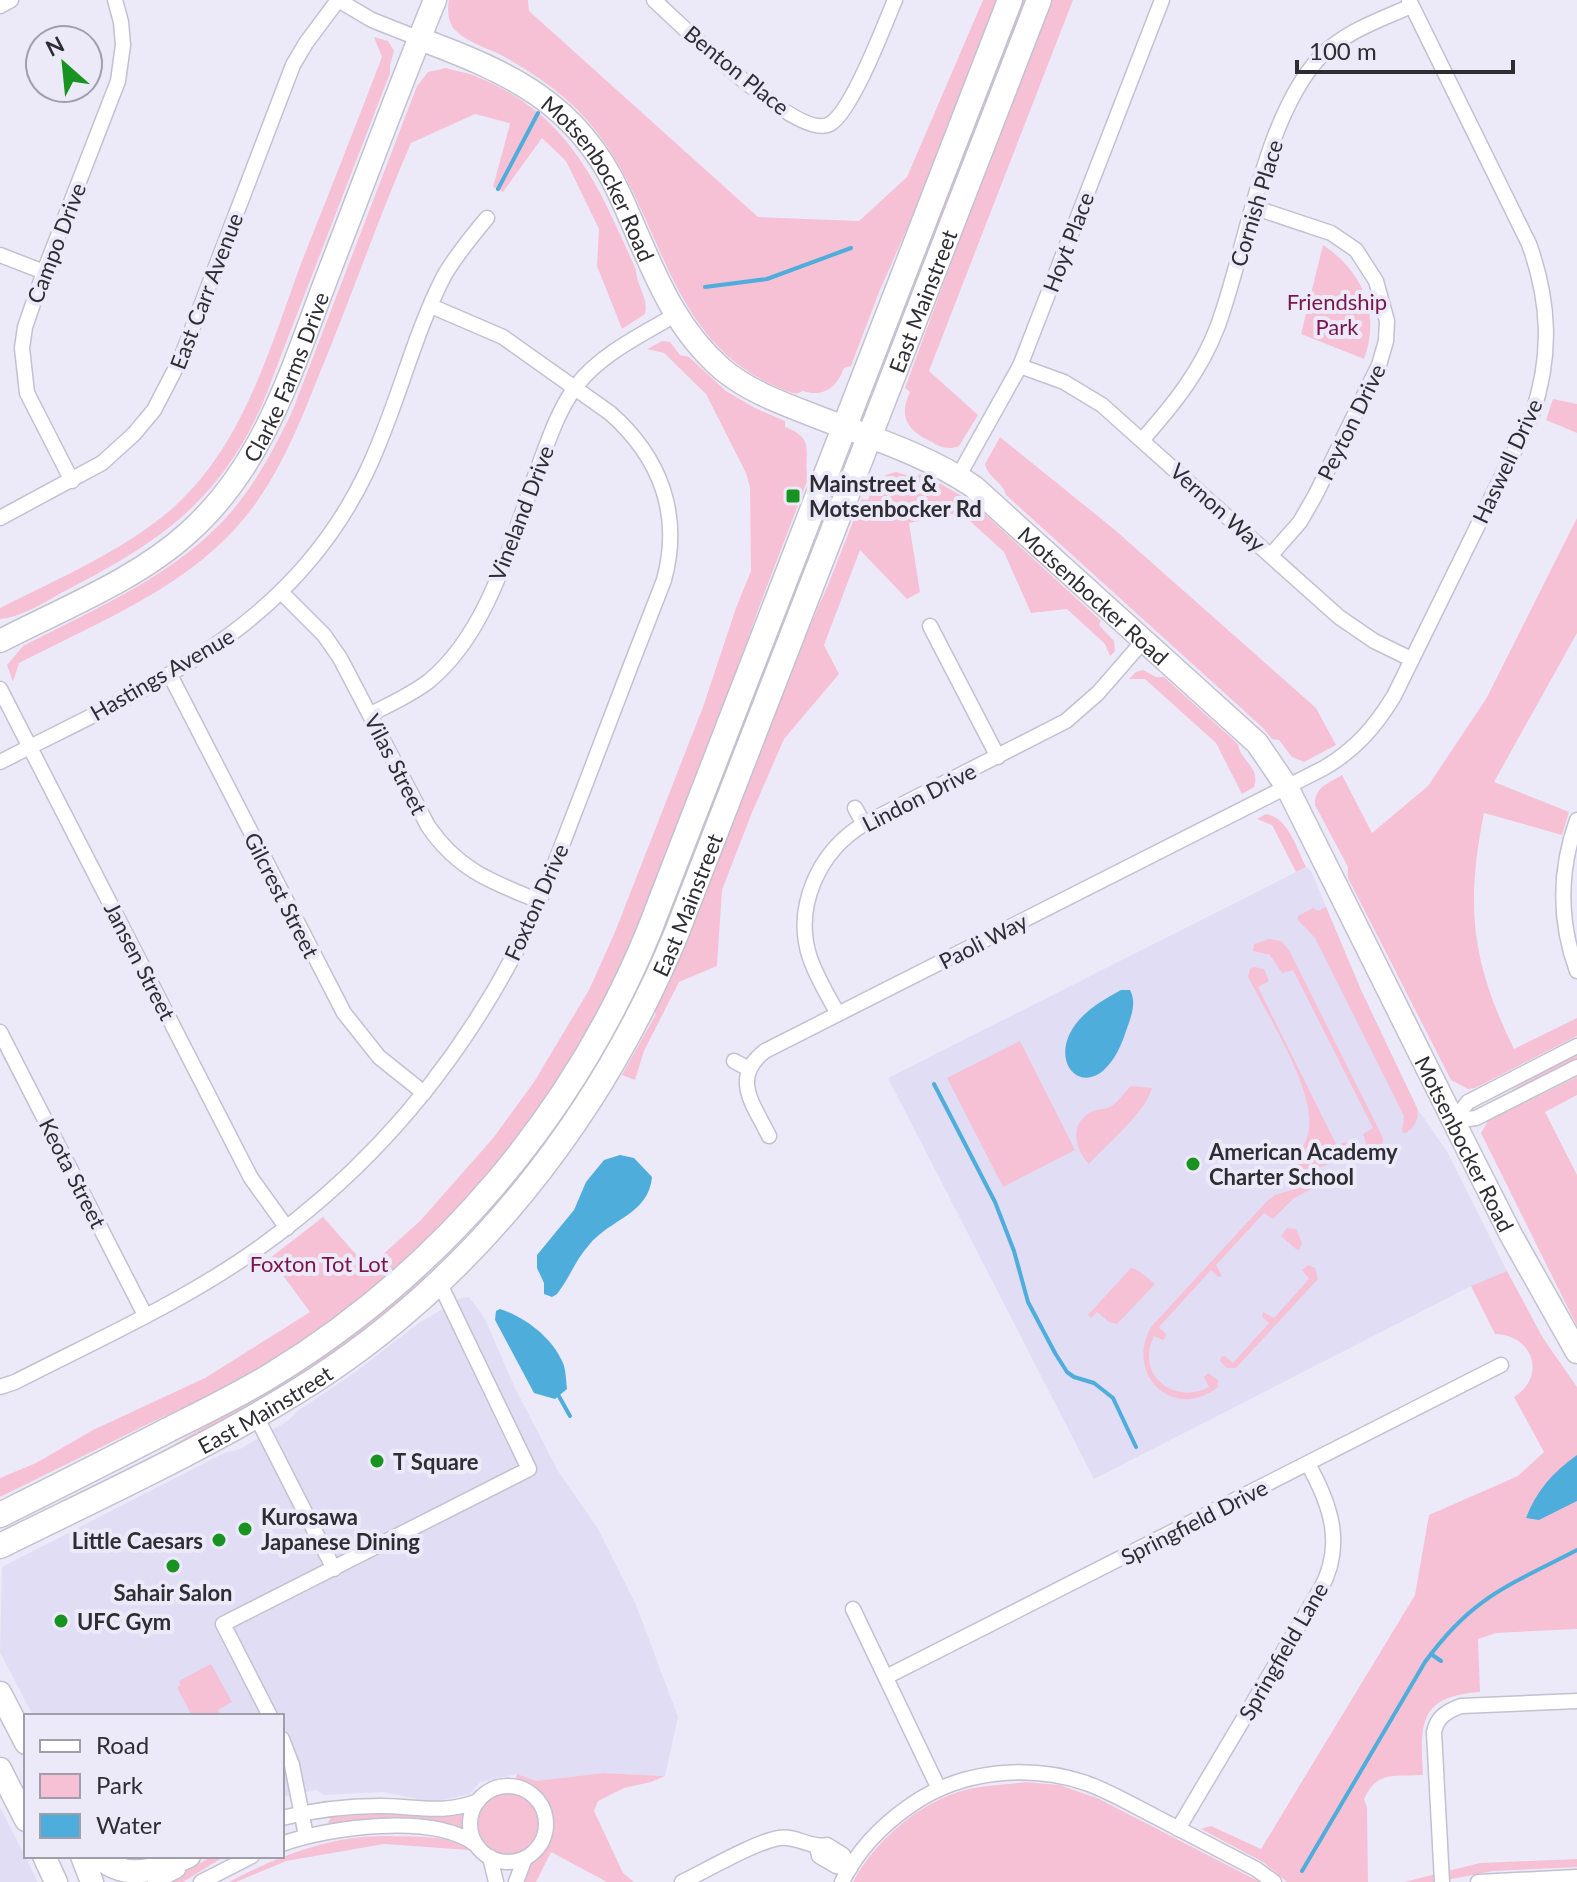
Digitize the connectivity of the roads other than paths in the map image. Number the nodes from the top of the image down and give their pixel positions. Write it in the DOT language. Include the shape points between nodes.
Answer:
graph roads {
  1 [pos="11,0"];
  2 [pos="115,0"];
  3 [pos="338,0"];
  4 [pos="435,0"];
  5 [pos="654,0"];
  6 [pos="895,0"];
  7 [pos="1010,0"];
  8 [pos="1039,0"];
  9 [pos="1162,0"];
  10 [pos="1410,3"];
  11 [pos="0,6"];
  12 [pos="420,39"];
  13 [pos="1253,207"];
  14 [pos="487,218"];
  15 [pos="0,255"];
  16 [pos="44,272"];
  17 [pos="431,306"];
  18 [pos="675,315"];
  19 [pos="1020,366"];
  20 [pos="575,388"];
  21 [pos="844,428"];
  22 [pos="869,438"];
  23 [pos="1143,439"];
  24 [pos="958,477"];
  25 [pos="72,481"];
  26 [pos="0,518"];
  27 [pos="1271,555"];
  28 [pos="282,593"];
  29 [pos="930,626"];
  30 [pos="1145,639"];
  31 [pos="0,641"];
  32 [pos="1411,659"];
  33 [pos="170,675"];
  34 [pos="0,689"];
  35 [pos="371,714"];
  36 [pos="30,747"];
  37 [pos="998,757"];
  38 [pos="0,762"];
  39 [pos="1287,787"];
  40 [pos="855,808"];
  41 [pos="1577,820"];
  42 [pos="864,824"];
  43 [pos="539,901"];
  44 [pos="1577,971"];
  45 [pos="838,1014"];
  46 [pos="0,1032"];
  47 [pos="1577,1046"];
  48 [pos="734,1061"];
  49 [pos="1577,1067"];
  50 [pos="749,1069"];
  51 [pos="424,1093"];
  52 [pos="1453,1121"];
  53 [pos="769,1136"];
  54 [pos="512,1165"];
  55 [pos="287,1228"];
  56 [pos="439,1282"];
  57 [pos="145,1315"];
  58 [pos="1577,1352"];
  59 [pos="1501,1365"];
  60 [pos="0,1387"];
  61 [pos="256,1416"];
  62 [pos="1308,1464"];
  63 [pos="75,1508"];
  64 [pos="0,1515"];
  65 [pos="0,1546"];
  66 [pos="0,1561"];
  67 [pos="334,1569"];
  68 [pos="853,1609"];
  69 [pos="886,1677"];
  70 [pos="0,1693"];
  71 [pos="1577,1701"];
  72 [pos="269,1714"];
  73 [pos="24,1739"];
  74 [pos="284,1744"];
  75 [pos="0,1769"];
  76 [pos="939,1789"];
  77 [pos="478,1801"];
  78 [pos="301,1813"];
  79 [pos="24,1816"];
  80 [pos="284,1817"];
  81 [pos="1178,1829"];
  82 [pos="306,1836"];
  83 [pos="284,1843"];
  84 [pos="475,1844"];
  85 [pos="490,1857"];
  86 [pos="45,1858"];
  87 [pos="83,1858"];
  88 [pos="100,1858"];
  89 [pos="185,1858"];
  90 [pos="195,1858"];
  91 [pos="248,1858"];
  92 [pos="525,1858"];
  93 [pos="850,1868"];
  94 [pos="1577,1877"];
  95 [pos="56,1882"];
  96 [pos="92,1882"];
  97 [pos="155,1882"];
  98 [pos="201,1882"];
  99 [pos="496,1882"];
  100 [pos="516,1882"];
  101 [pos="682,1882"];
  102 [pos="842,1882"];
  103 [pos="1274,1882"];
  104 [pos="1442,1882"];
  105 [pos="1478,1882"];
  1 -- 11 [label="street"];
  2 -- 16 [label="street, Campo Drive" via="123,45 118,81"];
  3 -- 12 [label="street"];
  3 -- 25 [label="street, East Carr Avenue" via="287,79 165,392 124,445"];
  4 -- 12 [label="main road, Clarke Farms Drive"];
  5 -- 6 [label="street, Benton Place" via="763,96 808,124 827,126 862,75"];
  7 -- 21 [label="main road, East Mainstreet"];
  8 -- 22 [label="main road, East Mainstreet"];
  9 -- 19 [label="street, Hoyt Place"];
  10 -- 13 [label="street, Cornish Place" via="1346,36 1314,64 1292,99"];
  10 -- 32 [label="street, Haswell Drive" via="1529,244 1542,286 1547,334 1532,415"];
  12 -- 18 [label="main road, Motsenbocker Road" via="506,74 568,120 618,189"];
  12 -- 31 [label="main road, Clarke Farms Drive" via="280,399 237,480 201,521 162,553"];
  13 -- 23 [label="street, Cornish Place" via="1207,351 1184,391"];
  13 -- 27 [label="street, Peyton Drive" via="1325,230 1356,250 1376,281 1387,321 1379,365 1316,494"];
  14 -- 17 [label="street, Hastings Avenue" via="453,261"];
  15 -- 16 [label="street"];
  16 -- 25 [label="street, Campo Drive" via="23,336 24,381"];
  17 -- 20 [label="street, Foxton Drive" via="503,337"];
  17 -- 28 [label="street, Hastings Avenue" via="360,486 329,538"];
  18 -- 20 [label="street, Vineland Drive" via="591,369"];
  18 -- 21 [label="main road, Motsenbocker Road" via="700,348 735,379"];
  19 -- 23 [label="street, Vernon Way" via="1082,392"];
  19 -- 24 [label="street, Hoyt Place"];
  20 -- 35 [label="street, Vineland Drive" via="556,420 474,629 426,683"];
  20 -- 43 [label="street, Foxton Drive" via="626,427 648,455 666,497 671,546 664,580"];
  21 -- 22 [label="main road, Motsenbocker Road"];
  21 -- 54 [label="main road, East Mainstreet" via="641,951 580,1068"];
  22 -- 24 [label="main road, Motsenbocker Road"];
  22 -- 56 [label="main road, East Mainstreet" via="691,897 634,1028 548,1160"];
  23 -- 27 [label="street, Vernon Way"];
  24 -- 30 [label="main road, Motsenbocker Road"];
  25 -- 26 [label="street, East Carr Avenue"];
  27 -- 32 [label="street, Vernon Way" via="1350,625"];
  28 -- 33 [label="street, Hastings Avenue" via="231,636"];
  28 -- 35 [label="street, Vilas Street" via="332,646"];
  29 -- 37 [label="street"];
  30 -- 37 [label="street, Lindon Drive" via="1077,713"];
  30 -- 39 [label="main road, Motsenbocker Road" via="1257,743"];
  32 -- 39 [label="street, Haswell Drive" via="1367,735 1336,761"];
  33 -- 36 [label="street, Hastings Avenue"];
  33 -- 51 [label="street, Gilcrest Street" via="344,1013 379,1057"];
  34 -- 36 [label="street, Jansen Street"];
  35 -- 43 [label="street, Vilas Street" via="443,846 485,879"];
  36 -- 38 [label="street, Hastings Avenue"];
  36 -- 55 [label="street, Jansen Street" via="251,1178"];
  37 -- 42 [label="street, Lindon Drive"];
  39 -- 45 [label="street, Paoli Way"];
  39 -- 52 [label="main road, Motsenbocker Road"];
  40 -- 42 [label="street"];
  41 -- 44 [label="street" via="1567,853 1564,903"];
  42 -- 45 [label="street, Lindon Drive" via="824,862 807,909 811,959"];
  43 -- 51 [label="street, Foxton Drive" via="483,1010"];
  45 -- 50 [label="street, Paoli Way" via="765,1051"];
  46 -- 57 [label="street, Keota Street"];
  47 -- 52 [label="street" via="1468,1102"];
  48 -- 50 [label="street"];
  49 -- 52 [label="street" via="1476,1118"];
  50 -- 53 [label="street" via="747,1093"];
  51 -- 55 [label="street, Foxton Drive" via="364,1160"];
  52 -- 58 [label="main road, Motsenbocker Road"];
  54 -- 56 [label="main road" via="506,1191 438,1263"];
  54 -- 64 [label="main road, East Mainstreet" via="424,1260 312,1349 249,1389"];
  55 -- 57 [label="street, Foxton Drive"];
  56 -- 61 [label="main road, East Mainstreet" via="352,1354"];
  56 -- 67 [label="street" via="529,1469"];
  57 -- 60 [label="street, Foxton Drive"];
  59 -- 62 [label="street, Springfield Drive"];
  61 -- 63 [label="main road, East Mainstreet"];
  61 -- 67 [label="street"];
  62 -- 69 [label="street, Springfield Drive"];
  62 -- 81 [label="street, Springfield Lane" via="1333,1522 1330,1568"];
  63 -- 65 [label="main road, East Mainstreet"];
  63 -- 66 [label="main road" via="51,1534"];
  67 -- 72 [label="street" via="223,1624"];
  68 -- 69 [label="street"];
  69 -- 76 [label="street"];
  70 -- 73 [label="main road"];
  71 -- 104 [label="street" via="1461,1706 1443,1714 1434,1732"];
  74 -- 78 [label="street"];
  75 -- 79 [label="main road"];
  76 -- 81 [label="street" via="989,1775 1044,1773 1097,1787"];
  76 -- 93 [label="street" via="888,1822"];
  77 -- 78 [label="street" via="444,1811 381,1806"];
  77 -- 84 [label="street" via="470,1822"];
  77 -- 92 [label="street" via="509,1786 538,1801 545,1832"];
  78 -- 80 [label="street"];
  78 -- 82 [label="street"];
  81 -- 103 [label="street"];
  82 -- 83 [label="street"];
  82 -- 84 [label="street" via="386,1826 444,1830"];
  84 -- 85 [label="street"];
  85 -- 92 [label="street" via="508,1862"];
  85 -- 99 [label="street"];
  86 -- 95 [label="main road"];
  87 -- 96 [label="main road"];
  88 -- 89 [label="main road" via="117,1872 142,1875"];
  90 -- 97 [label="street"];
  91 -- 98 [label="street"];
  92 -- 100 [label="street"];
  93 -- 101 [label="street" via="843,1855 827,1845 773,1839"];
  93 -- 102 [label="street"];
  94 -- 105 [label="street"];
}
